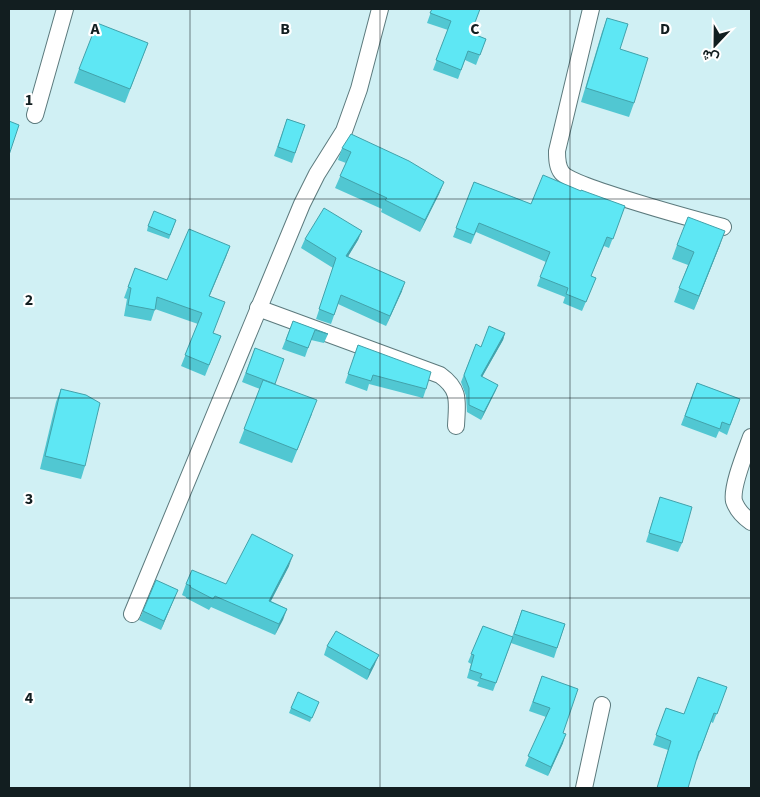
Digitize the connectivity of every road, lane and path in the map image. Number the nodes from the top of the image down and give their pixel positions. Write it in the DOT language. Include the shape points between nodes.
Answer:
graph roads {
  1 [pos="65,9"];
  2 [pos="380,9"];
  3 [pos="591,9"];
  4 [pos="35,115"];
  5 [pos="723,227"];
  6 [pos="258,308"];
  7 [pos="456,426"];
  8 [pos="751,437"];
  9 [pos="751,522"];
  10 [pos="132,614"];
  11 [pos="602,705"];
  12 [pos="584,788"];
  1 -- 4 [label="street"];
  2 -- 6 [label="street" via="344,131 302,204"];
  3 -- 5 [label="street" via="557,151 562,173 574,181"];
  6 -- 7 [label="street" via="440,374 455,391"];
  6 -- 10 [label="street"];
  8 -- 9 [label="street" via="736,481 734,500 739,511"];
  11 -- 12 [label="street"];
}
